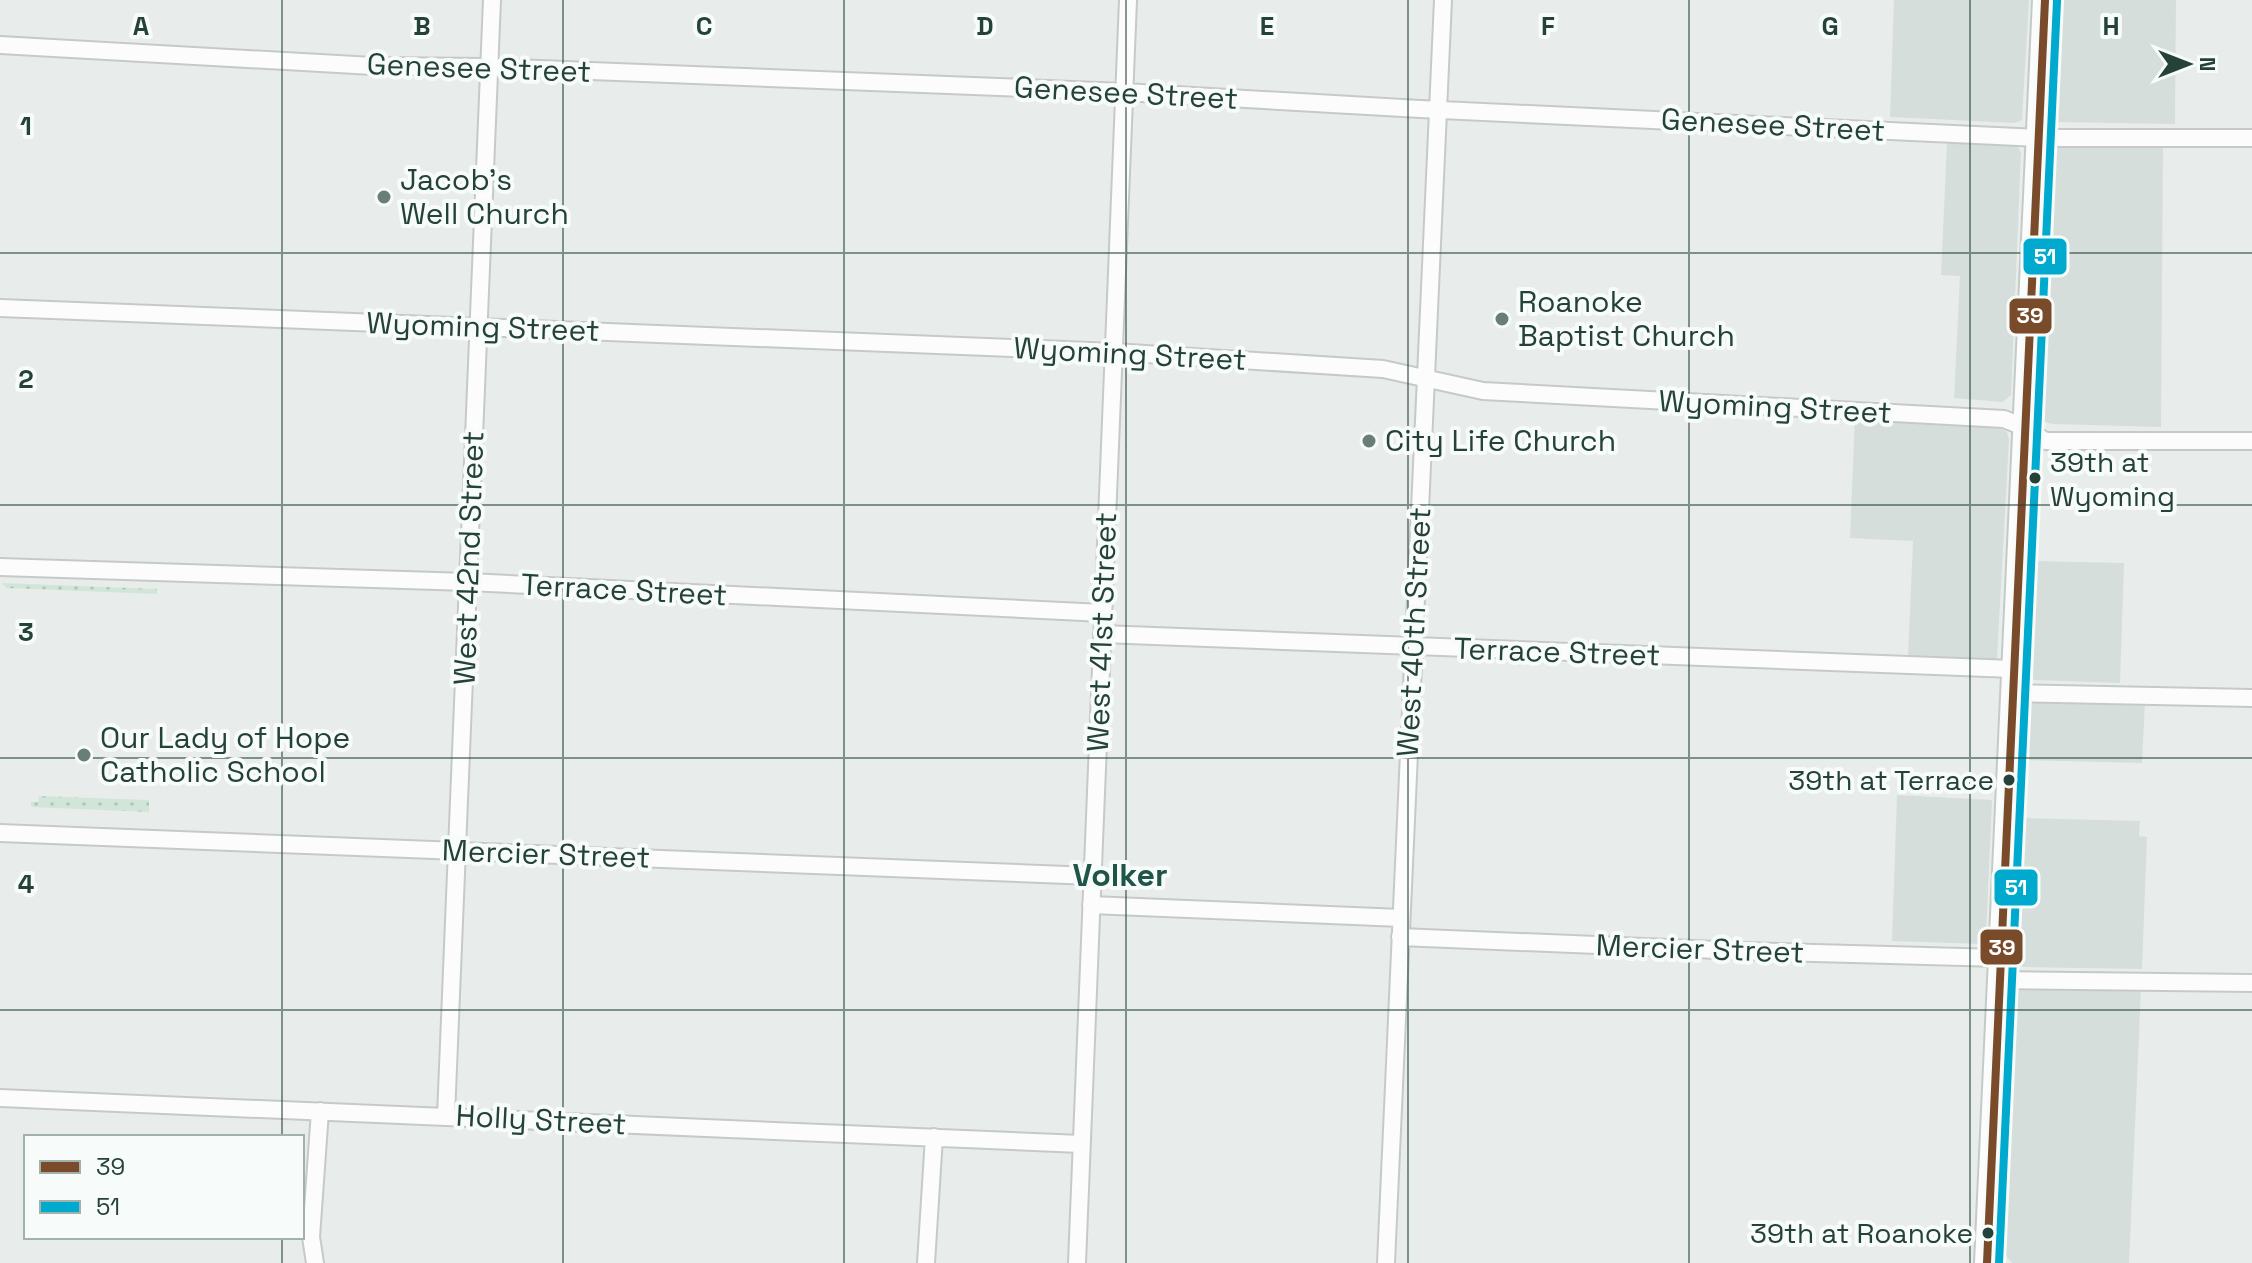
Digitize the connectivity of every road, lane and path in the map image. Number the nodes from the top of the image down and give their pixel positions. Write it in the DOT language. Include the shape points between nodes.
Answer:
graph roads {
  1 [pos="492,0"];
  2 [pos="1128,0"];
  3 [pos="1443,0"];
  4 [pos="2045,0"];
  5 [pos="0,45"];
  6 [pos="490,67"];
  7 [pos="1124,92"];
  8 [pos="1439,110"];
  9 [pos="2038,138"];
  10 [pos="2252,138"];
  11 [pos="0,308"];
  12 [pos="478,326"];
  13 [pos="1114,352"];
  14 [pos="1426,377"];
  15 [pos="2024,427"];
  16 [pos="2252,441"];
  17 [pos="0,567"];
  18 [pos="468,582"];
  19 [pos="1103,613"];
  20 [pos="1102,634"];
  21 [pos="1414,647"];
  22 [pos="2013,681"];
  23 [pos="2252,698"];
  24 [pos="0,833"];
  25 [pos="457,851"];
  26 [pos="1092,876"];
  27 [pos="1091,905"];
  28 [pos="1401,918"];
  29 [pos="1400,937"];
  30 [pos="2000,969"];
  31 [pos="2252,983"];
  32 [pos="0,1098"];
  33 [pos="320,1111"];
  34 [pos="446,1116"];
  35 [pos="934,1137"];
  36 [pos="1081,1144"];
  37 [pos="315,1263"];
  38 [pos="926,1263"];
  39 [pos="1077,1263"];
  40 [pos="1386,1263"];
  41 [pos="1987,1263"];
  1 -- 6 [label="street, West 42nd Street"];
  2 -- 7 [label="street, West 41st Street"];
  3 -- 8 [label="street, West 40th Street"];
  4 -- 9 [label="main road"];
  5 -- 6 [label="street, Genesee Street" via="373,66"];
  6 -- 7 [label="street, Genesee Street"];
  6 -- 12 [label="street, West 42nd Street"];
  7 -- 8 [label="street, Genesee Street"];
  7 -- 13 [label="street, West 41st Street"];
  8 -- 9 [label="street, Genesee Street"];
  8 -- 14 [label="street, West 40th Street"];
  9 -- 10 [label="street, Genesee Street"];
  9 -- 15 [label="main road"];
  11 -- 12 [label="street, Wyoming Street"];
  12 -- 13 [label="street, Wyoming Street"];
  12 -- 18 [label="street, West 42nd Street"];
  13 -- 14 [label="street, Wyoming Street" via="1383,369"];
  13 -- 19 [label="street, West 41st Street"];
  14 -- 15 [label="street, Wyoming Street" via="1483,391 2004,419"];
  14 -- 21 [label="street, West 40th Street"];
  15 -- 16 [label="street, Wyoming Street" via="2045,441"];
  15 -- 22 [label="main road"];
  17 -- 18 [label="street, Terrace Street"];
  18 -- 19 [label="street, Terrace Street"];
  18 -- 25 [label="street, West 42nd Street"];
  19 -- 20 [label="street, West 41st Street"];
  20 -- 21 [label="street, Terrace Street"];
  20 -- 26 [label="street, West 41st Street"];
  21 -- 22 [label="street, Terrace Street"];
  21 -- 28 [label="street, West 40th Street"];
  22 -- 23 [label="street, Terrace Street"];
  22 -- 30 [label="main road"];
  24 -- 25 [label="street, Mercier Street"];
  25 -- 26 [label="street, Mercier Street"];
  25 -- 34 [label="street, West 42nd Street"];
  26 -- 27 [label="street, West 41st Street"];
  27 -- 28 [label="street"];
  27 -- 36 [label="street, West 41st Street"];
  28 -- 29 [label="street, West 40th Street"];
  29 -- 30 [label="street, Mercier Street" via="1742,951"];
  29 -- 40 [label="street, West 40th Street"];
  30 -- 31 [label="street, Mercier Street"];
  30 -- 41 [label="main road"];
  32 -- 33 [label="street, Holly Street"];
  33 -- 34 [label="street, Holly Street"];
  33 -- 37 [label="street" via="311,1237"];
  34 -- 35 [label="street, Holly Street"];
  35 -- 36 [label="street, Holly Street"];
  35 -- 38 [label="street"];
  36 -- 39 [label="street, West 41st Street"];
}
